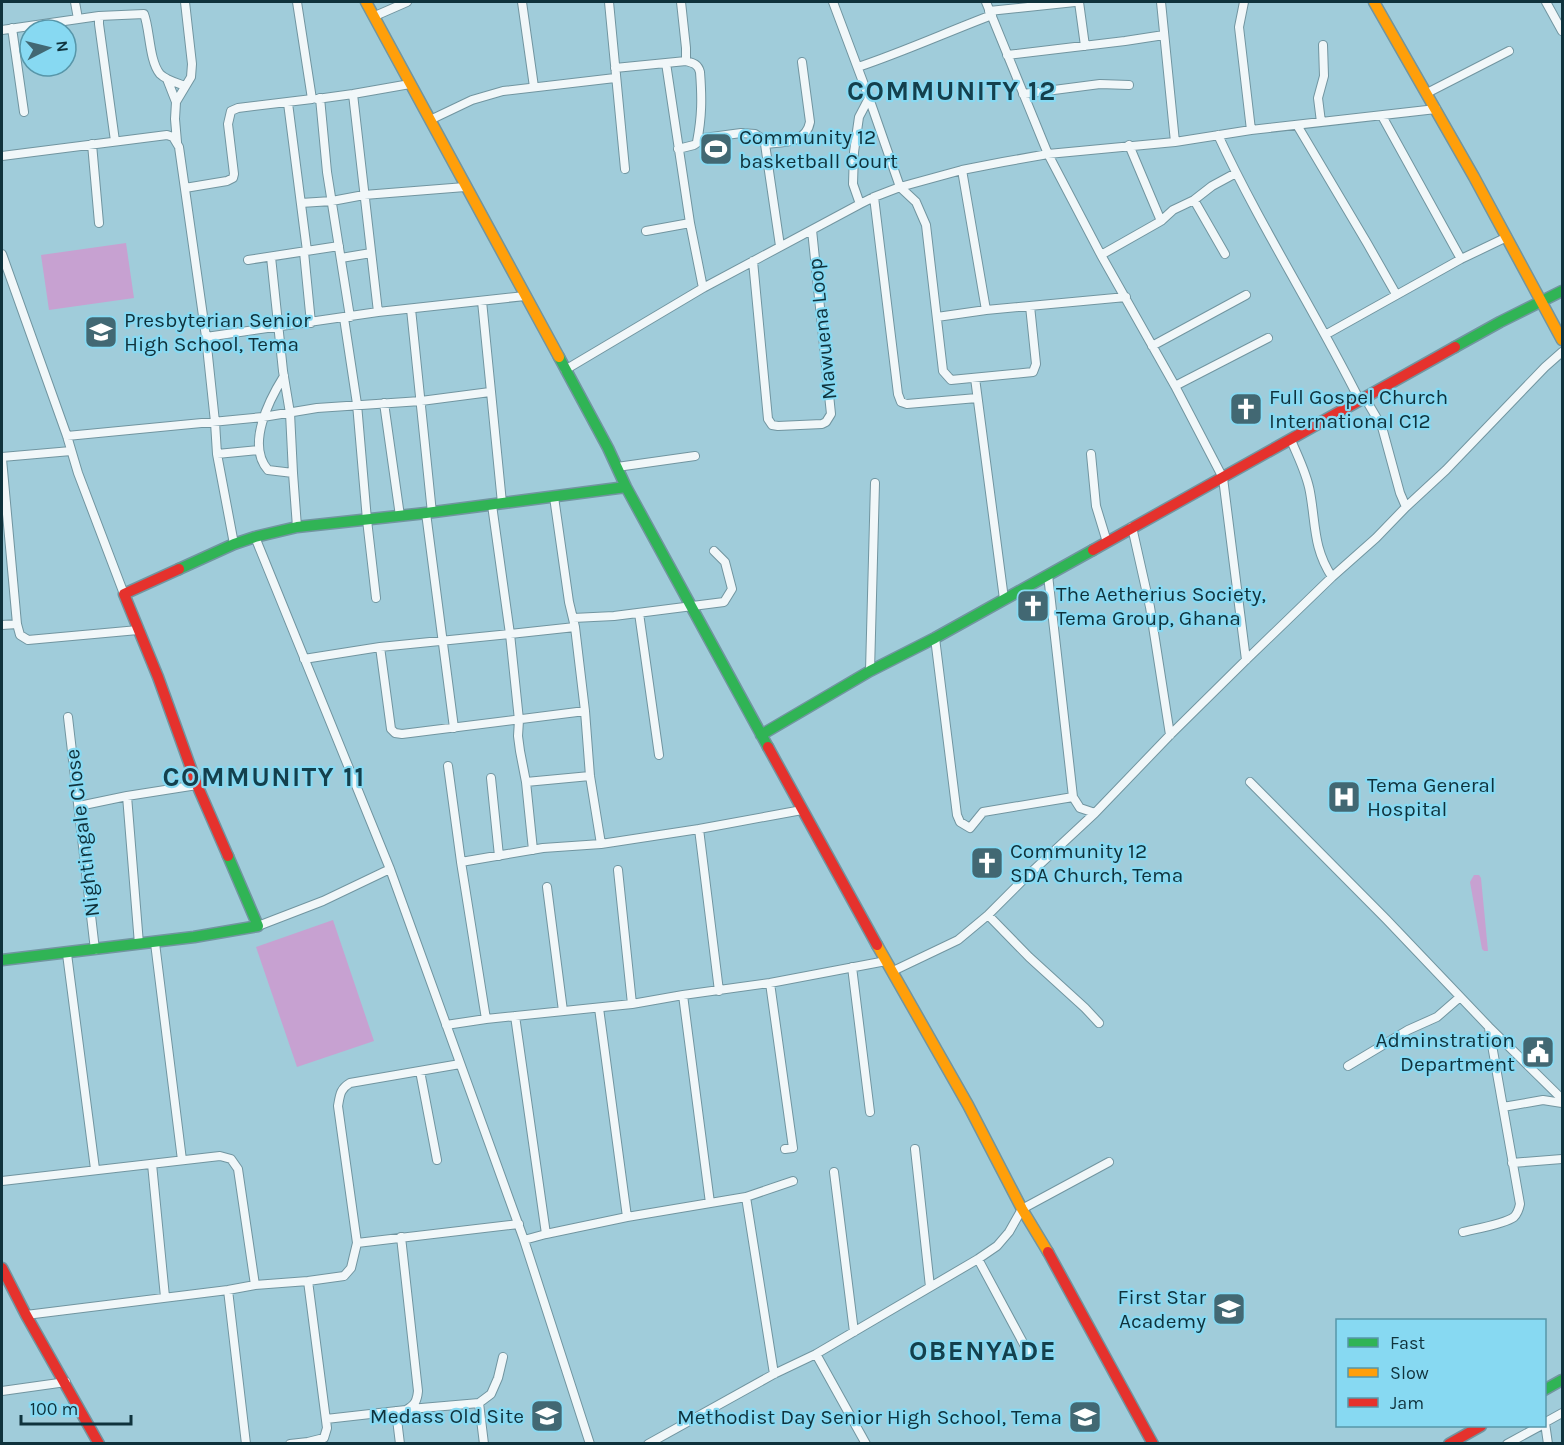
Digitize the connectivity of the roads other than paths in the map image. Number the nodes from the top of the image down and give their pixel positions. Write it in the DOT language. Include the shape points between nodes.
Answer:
graph roads {
  1 [pos="75,2"];
  2 [pos="185,2"];
  3 [pos="297,2"];
  4 [pos="366,2"];
  5 [pos="407,2"];
  6 [pos="522,2"];
  7 [pos="609,2"];
  8 [pos="681,2"];
  9 [pos="833,2"];
  10 [pos="986,2"];
  11 [pos="1077,2"];
  12 [pos="1161,2"];
  13 [pos="1244,2"];
  14 [pos="1374,2"];
  15 [pos="1546,2"];
  16 [pos="990,13"];
  17 [pos="99,16"];
  18 [pos="375,16"];
  19 [pos="78,18"];
  20 [pos="78,19"];
  21 [pos="18,27"];
  22 [pos="12,28"];
  23 [pos="2,30"];
  24 [pos="1563,31"];
  25 [pos="1164,35"];
  26 [pos="1323,45"];
  27 [pos="1085,46"];
  28 [pos="1509,51"];
  29 [pos="1007,55"];
  30 [pos="686,61"];
  31 [pos="802,62"];
  32 [pos="666,63"];
  33 [pos="858,67"];
  34 [pos="615,68"];
  35 [pos="615,78"];
  36 [pos="167,79"];
  37 [pos="410,84"];
  38 [pos="1129,85"];
  39 [pos="185,86"];
  40 [pos="534,87"];
  41 [pos="1427,93"];
  42 [pos="353,94"];
  43 [pos="1023,94"];
  44 [pos="869,98"];
  45 [pos="316,99"];
  46 [pos="176,102"];
  47 [pos="288,103"];
  48 [pos="1436,110"];
  49 [pos="24,112"];
  50 [pos="1382,116"];
  51 [pos="430,120"];
  52 [pos="1321,122"];
  53 [pos="1297,125"];
  54 [pos="1251,130"];
  55 [pos="1218,135"];
  56 [pos="115,141"];
  57 [pos="177,142"];
  58 [pos="697,142"];
  59 [pos="1175,142"];
  60 [pos="92,144"];
  61 [pos="765,144"];
  62 [pos="1129,146"];
  63 [pos="678,149"];
  64 [pos="1048,154"];
  65 [pos="2,156"];
  66 [pos="624,169"];
  67 [pos="962,170"];
  68 [pos="1236,174"];
  69 [pos="465,187"];
  70 [pos="185,188"];
  71 [pos="900,188"];
  72 [pos="364,195"];
  73 [pos="874,197"];
  74 [pos="1194,200"];
  75 [pos="333,201"];
  76 [pos="301,203"];
  77 [pos="860,204"];
  78 [pos="1161,220"];
  79 [pos="99,223"];
  80 [pos="690,223"];
  81 [pos="812,230"];
  82 [pos="646,231"];
  83 [pos="1507,237"];
  84 [pos="339,246"];
  85 [pos="780,246"];
  86 [pos="306,251"];
  87 [pos="371,253"];
  88 [pos="2,254"];
  89 [pos="1225,254"];
  90 [pos="1101,255"];
  91 [pos="271,257"];
  92 [pos="341,258"];
  93 [pos="1461,259"];
  94 [pos="248,260"];
  95 [pos="753,261"];
  96 [pos="5,273"];
  97 [pos="703,288"];
  98 [pos="1563,291"];
  99 [pos="1396,294"];
  100 [pos="1246,295"];
  101 [pos="525,296"];
  102 [pos="1126,297"];
  103 [pos="482,301"];
  104 [pos="1540,301"];
  105 [pos="1030,306"];
  106 [pos="411,309"];
  107 [pos="986,310"];
  108 [pos="378,312"];
  109 [pos="347,317"];
  110 [pos="937,317"];
  111 [pos="311,323"];
  112 [pos="278,327"];
  113 [pos="1325,334"];
  114 [pos="206,337"];
  115 [pos="1268,338"];
  116 [pos="1563,340"];
  117 [pos="1152,346"];
  118 [pos="1563,352"];
  119 [pos="566,370"];
  120 [pos="284,376"];
  121 [pos="975,378"];
  122 [pos="1175,386"];
  123 [pos="490,392"];
  124 [pos="977,398"];
  125 [pos="1363,400"];
  126 [pos="421,401"];
  127 [pos="384,403"];
  128 [pos="357,404"];
  129 [pos="290,413"];
  130 [pos="263,417"];
  131 [pos="215,422"];
  132 [pos="67,436"];
  133 [pos="1291,440"];
  134 [pos="259,450"];
  135 [pos="71,451"];
  136 [pos="217,454"];
  137 [pos="1091,454"];
  138 [pos="694,456"];
  139 [pos="2,458"];
  140 [pos="617,467"];
  141 [pos="293,473"];
  142 [pos="1223,478"];
  143 [pos="875,483"];
  144 [pos="626,487"];
  145 [pos="554,497"];
  146 [pos="497,504"];
  147 [pos="1406,507"];
  148 [pos="429,513"];
  149 [pos="400,516"];
  150 [pos="367,520"];
  151 [pos="297,527"];
  152 [pos="1132,527"];
  153 [pos="255,537"];
  154 [pos="1107,542"];
  155 [pos="234,544"];
  156 [pos="714,551"];
  157 [pos="1048,575"];
  158 [pos="1332,577"];
  159 [pos="124,594"];
  160 [pos="376,598"];
  161 [pos="1004,599"];
  162 [pos="692,606"];
  163 [pos="639,613"];
  164 [pos="574,622"];
  165 [pos="17,624"];
  166 [pos="2,625"];
  167 [pos="138,630"];
  168 [pos="510,634"];
  169 [pos="936,638"];
  170 [pos="444,641"];
  171 [pos="380,647"];
  172 [pos="304,659"];
  173 [pos="1246,660"];
  174 [pos="870,671"];
  175 [pos="585,711"];
  176 [pos="68,717"];
  177 [pos="519,720"];
  178 [pos="454,728"];
  179 [pos="761,735"];
  180 [pos="1170,735"];
  181 [pos="659,755"];
  182 [pos="448,766"];
  183 [pos="590,776"];
  184 [pos="491,778"];
  185 [pos="1250,782"];
  186 [pos="526,783"];
  187 [pos="197,785"];
  188 [pos="127,796"];
  189 [pos="1072,797"];
  190 [pos="79,806"];
  191 [pos="802,810"];
  192 [pos="1095,813"];
  193 [pos="699,829"];
  194 [pos="601,844"];
  195 [pos="533,850"];
  196 [pos="499,856"];
  197 [pos="462,862"];
  198 [pos="390,869"];
  199 [pos="618,870"];
  200 [pos="547,887"];
  201 [pos="988,915"];
  202 [pos="258,926"];
  203 [pos="155,943"];
  204 [pos="139,944"];
  205 [pos="96,950"];
  206 [pos="67,954"];
  207 [pos="2,960"];
  208 [pos="886,962"];
  209 [pos="852,967"];
  210 [pos="893,971"];
  211 [pos="770,982"];
  212 [pos="719,991"];
  213 [pos="683,995"];
  214 [pos="1460,997"];
  215 [pos="632,1004"];
  216 [pos="599,1008"];
  217 [pos="563,1011"];
  218 [pos="515,1016"];
  219 [pos="486,1019"];
  220 [pos="1099,1023"];
  221 [pos="446,1025"];
  222 [pos="1489,1027"];
  223 [pos="460,1064"];
  224 [pos="1348,1066"];
  225 [pos="420,1071"];
  226 [pos="1563,1101"];
  227 [pos="1503,1107"];
  228 [pos="870,1112"];
  229 [pos="785,1149"];
  230 [pos="915,1149"];
  231 [pos="1563,1159"];
  232 [pos="182,1160"];
  233 [pos="438,1160"];
  234 [pos="1109,1161"];
  235 [pos="1512,1163"];
  236 [pos="152,1164"];
  237 [pos="95,1169"];
  238 [pos="834,1172"];
  239 [pos="2,1181"];
  240 [pos="793,1181"];
  241 [pos="746,1197"];
  242 [pos="710,1203"];
  243 [pos="1022,1209"];
  244 [pos="627,1216"];
  245 [pos="519,1224"];
  246 [pos="1463,1232"];
  247 [pos="546,1234"];
  248 [pos="401,1237"];
  249 [pos="524,1240"];
  250 [pos="357,1243"];
  251 [pos="978,1259"];
  252 [pos="2,1268"];
  253 [pos="308,1281"];
  254 [pos="255,1285"];
  255 [pos="930,1287"];
  256 [pos="228,1290"];
  257 [pos="165,1298"];
  258 [pos="26,1315"];
  259 [pos="854,1332"];
  260 [pos="1028,1352"];
  261 [pos="816,1354"];
  262 [pos="503,1357"];
  263 [pos="774,1374"];
  264 [pos="1563,1380"];
  265 [pos="66,1382"];
  266 [pos="1546,1389"];
  267 [pos="2,1391"];
  268 [pos="479,1402"];
  269 [pos="406,1410"];
  270 [pos="396,1411"];
  271 [pos="1563,1413"];
  272 [pos="327,1419"];
  273 [pos="1546,1422"];
  274 [pos="1477,1427"];
  275 [pos="1537,1427"];
  276 [pos="1544,1427"];
  277 [pos="309,1442"];
  278 [pos="99,1443"];
  279 [pos="246,1443"];
  280 [pos="290,1443"];
  281 [pos="400,1443"];
  282 [pos="484,1443"];
  283 [pos="590,1443"];
  284 [pos="648,1443"];
  285 [pos="866,1443"];
  286 [pos="1153,1443"];
  287 [pos="1449,1443"];
  288 [pos="1507,1443"];
  289 [pos="1548,1443"];
  1 -- 19 [label="street"];
  2 -- 39 [label="street" via="192,64"];
  3 -- 45 [label="street"];
  4 -- 18 [label="street"];
  5 -- 18 [label="street"];
  6 -- 40 [label="street"];
  7 -- 34 [label="street"];
  8 -- 30 [label="street"];
  9 -- 33 [label="street"];
  10 -- 16 [label="street"];
  11 -- 16 [label="street"];
  11 -- 27 [label="street"];
  12 -- 25 [label="street"];
  13 -- 54 [label="street" via="1239,27"];
  14 -- 41 [label="street"];
  15 -- 24 [label="street"];
  16 -- 29 [label="street"];
  16 -- 33 [label="street" via="893,56"];
  17 -- 20 [label="street"];
  17 -- 36 [label="street" via="144,14 157,69"];
  17 -- 56 [label="street"];
  18 -- 37 [label="street"];
  21 -- 22 [label="street"];
  22 -- 23 [label="street"];
  22 -- 49 [label="street"];
  25 -- 27 [label="street"];
  25 -- 59 [label="street"];
  26 -- 52 [label="street" via="1324,76 1318,98"];
  27 -- 29 [label="street"];
  28 -- 41 [label="street"];
  29 -- 43 [label="street"];
  30 -- 32 [label="street"];
  30 -- 58 [label="street" via="696,64 700,72 703,103"];
  31 -- 61 [label="street" via="810,122 806,134"];
  32 -- 34 [label="street"];
  32 -- 63 [label="street"];
  33 -- 44 [label="street"];
  34 -- 35 [label="street"];
  35 -- 40 [label="street"];
  35 -- 66 [label="street"];
  36 -- 39 [label="street"];
  36 -- 46 [label="street"];
  37 -- 42 [label="street"];
  37 -- 51 [label="street"];
  38 -- 43 [label="street" via="1100,84"];
  39 -- 46 [label="street"];
  40 -- 51 [label="street" via="472,100"];
  41 -- 48 [label="street"];
  42 -- 45 [label="street"];
  42 -- 72 [label="street"];
  43 -- 64 [label="street"];
  44 -- 71 [label="street"];
  44 -- 77 [label="street" via="859,117 854,152 853,184"];
  45 -- 47 [label="street"];
  45 -- 75 [label="street"];
  46 -- 57 [label="street"];
  47 -- 70 [label="street" via="231,111 228,124 233,178"];
  47 -- 76 [label="street"];
  48 -- 50 [label="street"];
  48 -- 83 [label="street"];
  50 -- 52 [label="street"];
  50 -- 93 [label="street"];
  51 -- 69 [label="street"];
  52 -- 53 [label="street"];
  53 -- 54 [label="street"];
  53 -- 99 [label="street"];
  54 -- 55 [label="street"];
  55 -- 59 [label="street"];
  55 -- 68 [label="street"];
  56 -- 57 [label="street" via="167,135"];
  56 -- 60 [label="street"];
  57 -- 70 [label="street"];
  58 -- 61 [label="street" via="741,133 755,134"];
  58 -- 63 [label="street"];
  59 -- 62 [label="street"];
  60 -- 65 [label="street"];
  60 -- 79 [label="street"];
  61 -- 85 [label="street"];
  62 -- 64 [label="street"];
  62 -- 78 [label="street"];
  63 -- 80 [label="street"];
  64 -- 67 [label="street"];
  64 -- 90 [label="street"];
  67 -- 71 [label="street"];
  67 -- 107 [label="street"];
  68 -- 74 [label="street"];
  68 -- 113 [label="street"];
  69 -- 72 [label="street"];
  69 -- 101 [label="street"];
  70 -- 114 [label="street"];
  71 -- 73 [label="street"];
  71 -- 110 [label="street" via="916,202 926,225"];
  72 -- 75 [label="street"];
  72 -- 87 [label="street"];
  73 -- 77 [label="street"];
  73 -- 124 [label="street" via="901,402"];
  74 -- 78 [label="street"];
  74 -- 89 [label="street"];
  75 -- 76 [label="street"];
  75 -- 84 [label="street"];
  76 -- 86 [label="street"];
  77 -- 81 [label="street"];
  78 -- 90 [label="street"];
  80 -- 82 [label="street"];
  80 -- 97 [label="street"];
  81 -- 85 [label="street"];
  81 -- 95 [label="street, Mawuena Loop" via="831,414 822,424 778,426 768,419"];
  83 -- 93 [label="street"];
  83 -- 104 [label="street"];
  84 -- 86 [label="street"];
  84 -- 92 [label="street"];
  85 -- 95 [label="street"];
  86 -- 91 [label="street"];
  86 -- 111 [label="street"];
  87 -- 92 [label="street"];
  87 -- 108 [label="street"];
  88 -- 96 [label="street"];
  90 -- 102 [label="street"];
  91 -- 94 [label="street"];
  91 -- 112 [label="street"];
  92 -- 109 [label="street"];
  93 -- 99 [label="street"];
  95 -- 97 [label="street"];
  96 -- 132 [label="street"];
  97 -- 119 [label="street"];
  98 -- 104 [label="street"];
  99 -- 113 [label="street"];
  100 -- 117 [label="street"];
  101 -- 103 [label="street"];
  101 -- 119 [label="street"];
  102 -- 105 [label="street"];
  102 -- 117 [label="street"];
  103 -- 106 [label="street"];
  103 -- 123 [label="street"];
  104 -- 116 [label="street"];
  104 -- 125 [label="street"];
  105 -- 107 [label="street"];
  105 -- 121 [label="street" via="1036,364 1033,372"];
  106 -- 108 [label="street"];
  106 -- 126 [label="street"];
  107 -- 110 [label="street"];
  108 -- 109 [label="street"];
  109 -- 111 [label="street"];
  109 -- 128 [label="street"];
  110 -- 121 [label="street" via="943,371 951,380"];
  111 -- 112 [label="street"];
  112 -- 114 [label="street"];
  112 -- 120 [label="street"];
  113 -- 125 [label="street"];
  114 -- 131 [label="street"];
  115 -- 122 [label="street"];
  117 -- 122 [label="street"];
  118 -- 147 [label="street"];
  119 -- 140 [label="street"];
  120 -- 129 [label="street"];
  120 -- 130 [label="street"];
  121 -- 124 [label="street"];
  122 -- 142 [label="street"];
  123 -- 126 [label="street"];
  123 -- 146 [label="street"];
  124 -- 161 [label="street"];
  125 -- 133 [label="street"];
  125 -- 147 [label="street" via="1382,427"];
  126 -- 127 [label="street"];
  126 -- 148 [label="street"];
  127 -- 128 [label="street"];
  127 -- 149 [label="street"];
  128 -- 129 [label="street"];
  128 -- 150 [label="street"];
  129 -- 130 [label="street"];
  129 -- 141 [label="street"];
  130 -- 131 [label="street"];
  130 -- 134 [label="street"];
  131 -- 132 [label="street"];
  131 -- 136 [label="street"];
  132 -- 135 [label="street"];
  133 -- 142 [label="street"];
  133 -- 158 [label="street" via="1309,486 1318,548"];
  134 -- 136 [label="street"];
  134 -- 141 [label="street" via="268,470"];
  135 -- 139 [label="street"];
  135 -- 159 [label="street"];
  136 -- 155 [label="street"];
  137 -- 154 [label="street" via="1096,506"];
  138 -- 140 [label="street"];
  139 -- 165 [label="street"];
  140 -- 144 [label="street"];
  141 -- 151 [label="street"];
  142 -- 152 [label="street"];
  142 -- 173 [label="street"];
  143 -- 174 [label="street"];
  144 -- 145 [label="street"];
  144 -- 162 [label="street"];
  145 -- 146 [label="street"];
  145 -- 164 [label="street"];
  146 -- 148 [label="street"];
  146 -- 168 [label="street"];
  147 -- 158 [label="street"];
  148 -- 149 [label="street"];
  148 -- 170 [label="street"];
  149 -- 150 [label="street"];
  150 -- 151 [label="street"];
  150 -- 160 [label="street"];
  151 -- 153 [label="street"];
  152 -- 154 [label="street"];
  152 -- 180 [label="street" via="1150,607"];
  153 -- 155 [label="street"];
  153 -- 172 [label="street"];
  154 -- 157 [label="street"];
  155 -- 159 [label="street"];
  156 -- 162 [label="street" via="725,562 732,589 723,603"];
  157 -- 161 [label="street"];
  157 -- 189 [label="street"];
  158 -- 173 [label="street"];
  159 -- 167 [label="street"];
  161 -- 169 [label="street"];
  162 -- 163 [label="street"];
  162 -- 179 [label="street"];
  163 -- 164 [label="street"];
  163 -- 181 [label="street"];
  164 -- 168 [label="street"];
  164 -- 175 [label="street"];
  165 -- 166 [label="street"];
  165 -- 167 [label="street" via="20,635 28,640"];
  167 -- 187 [label="street"];
  168 -- 170 [label="street"];
  168 -- 177 [label="street"];
  169 -- 174 [label="street"];
  169 -- 189 [label="street" via="960,822 970,828 983,813"];
  170 -- 171 [label="street"];
  170 -- 178 [label="street"];
  171 -- 172 [label="street"];
  171 -- 178 [label="street" via="391,729 402,734"];
  172 -- 198 [label="street"];
  173 -- 180 [label="street"];
  174 -- 179 [label="street"];
  175 -- 177 [label="street"];
  175 -- 183 [label="street"];
  176 -- 190 [label="street, Nightingale Close"];
  177 -- 178 [label="street"];
  177 -- 186 [label="street"];
  179 -- 191 [label="street"];
  180 -- 192 [label="street"];
  182 -- 197 [label="street"];
  183 -- 186 [label="street"];
  183 -- 194 [label="street"];
  184 -- 196 [label="street"];
  185 -- 214 [label="street"];
  186 -- 195 [label="street"];
  187 -- 188 [label="street"];
  187 -- 202 [label="street"];
  188 -- 190 [label="street"];
  188 -- 204 [label="street"];
  189 -- 192 [label="street" via="1080,808"];
  190 -- 205 [label="street, Nightingale Close"];
  191 -- 193 [label="street"];
  191 -- 208 [label="street"];
  192 -- 201 [label="street"];
  193 -- 194 [label="street"];
  193 -- 212 [label="street"];
  194 -- 195 [label="street"];
  195 -- 196 [label="street"];
  196 -- 197 [label="street"];
  197 -- 219 [label="street"];
  198 -- 202 [label="street"];
  198 -- 221 [label="street"];
  199 -- 215 [label="street"];
  200 -- 217 [label="street"];
  201 -- 210 [label="street" via="958,940"];
  201 -- 220 [label="street"];
  202 -- 203 [label="street"];
  203 -- 204 [label="street"];
  203 -- 232 [label="street"];
  204 -- 205 [label="street"];
  205 -- 206 [label="street"];
  206 -- 207 [label="street"];
  206 -- 237 [label="street"];
  208 -- 209 [label="street"];
  208 -- 210 [label="street"];
  209 -- 211 [label="street"];
  209 -- 228 [label="street"];
  210 -- 243 [label="street"];
  211 -- 212 [label="street"];
  211 -- 229 [label="street" via="793,1148"];
  212 -- 213 [label="street"];
  213 -- 215 [label="street"];
  213 -- 242 [label="street"];
  214 -- 222 [label="street"];
  214 -- 224 [label="street" via="1437,1017"];
  215 -- 216 [label="street"];
  216 -- 217 [label="street"];
  216 -- 244 [label="street"];
  217 -- 218 [label="street"];
  218 -- 219 [label="street"];
  218 -- 247 [label="street"];
  219 -- 221 [label="street"];
  221 -- 223 [label="street"];
  222 -- 226 [label="street"];
  222 -- 227 [label="street"];
  223 -- 225 [label="street"];
  223 -- 245 [label="street"];
  225 -- 233 [label="street"];
  225 -- 250 [label="street" via="350,1083 340,1093 338,1106"];
  226 -- 227 [label="street" via="1529,1101"];
  227 -- 235 [label="street"];
  230 -- 255 [label="street"];
  231 -- 235 [label="street"];
  232 -- 236 [label="street"];
  232 -- 254 [label="street" via="220,1156 231,1159 238,1169"];
  234 -- 243 [label="street"];
  235 -- 246 [label="street" via="1520,1204 1516,1216"];
  236 -- 237 [label="street"];
  236 -- 257 [label="street"];
  237 -- 239 [label="street"];
  238 -- 259 [label="street"];
  240 -- 241 [label="street"];
  241 -- 242 [label="street"];
  241 -- 263 [label="street"];
  242 -- 244 [label="street"];
  243 -- 251 [label="street" via="997,1246"];
  243 -- 286 [label="street"];
  244 -- 247 [label="street"];
  245 -- 248 [label="street"];
  245 -- 249 [label="street"];
  247 -- 249 [label="street"];
  248 -- 250 [label="street"];
  248 -- 269 [label="street" via="418,1391 414,1406"];
  249 -- 283 [label="street"];
  250 -- 253 [label="street" via="351,1268 344,1276"];
  251 -- 255 [label="street"];
  251 -- 260 [label="street"];
  252 -- 258 [label="street"];
  253 -- 254 [label="street"];
  253 -- 272 [label="street"];
  254 -- 256 [label="street"];
  255 -- 259 [label="street"];
  256 -- 257 [label="street"];
  256 -- 279 [label="street"];
  257 -- 258 [label="street"];
  258 -- 265 [label="street"];
  259 -- 261 [label="street"];
  261 -- 263 [label="street"];
  261 -- 285 [label="street"];
  262 -- 268 [label="street" via="491,1394"];
  263 -- 284 [label="street"];
  264 -- 266 [label="street"];
  265 -- 267 [label="street"];
  265 -- 278 [label="street"];
  268 -- 269 [label="street"];
  268 -- 282 [label="street"];
  269 -- 270 [label="street"];
  270 -- 272 [label="street"];
  270 -- 281 [label="street"];
  271 -- 273 [label="street"];
  272 -- 277 [label="street" via="324,1438"];
  274 -- 287 [label="street"];
  275 -- 288 [label="street"];
  276 -- 289 [label="street"];
  277 -- 280 [label="street"];
}
